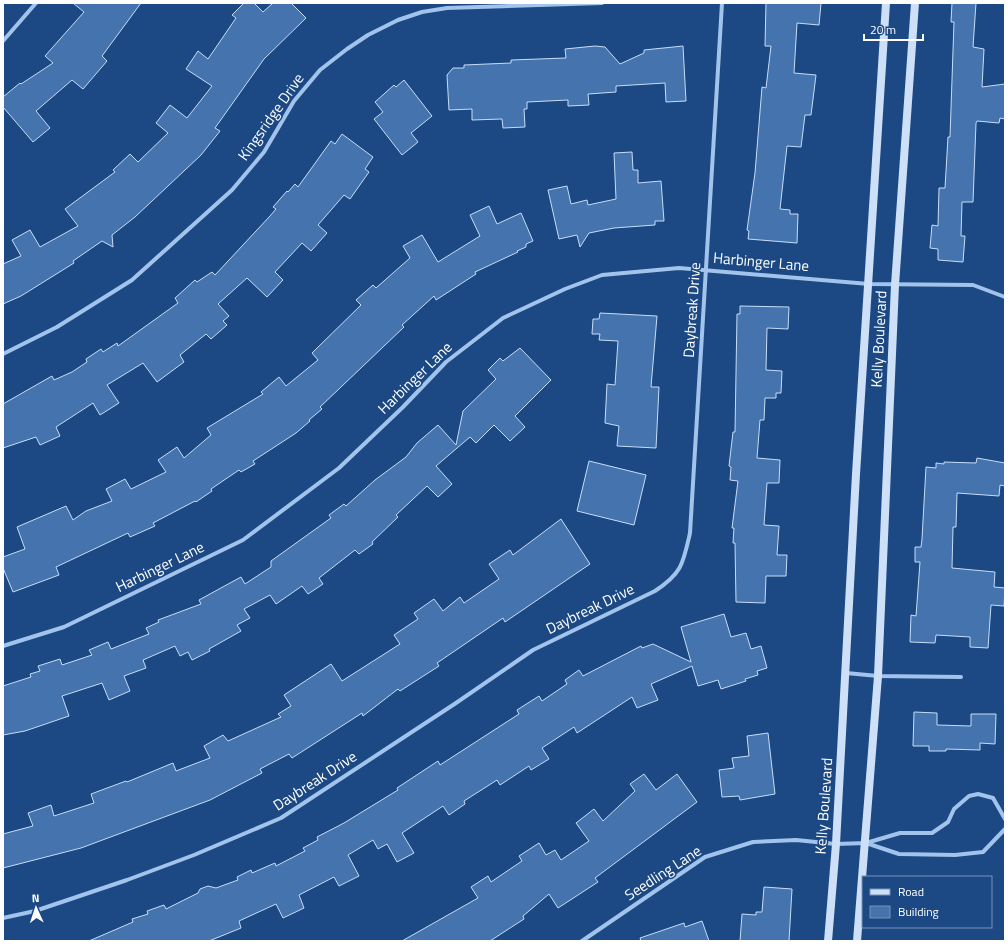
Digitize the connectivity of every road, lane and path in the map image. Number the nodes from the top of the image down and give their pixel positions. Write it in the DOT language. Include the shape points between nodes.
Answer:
graph roads {
  1 [pos="36,3"];
  2 [pos="602,3"];
  3 [pos="722,3"];
  4 [pos="886,3"];
  5 [pos="915,3"];
  6 [pos="3,41"];
  7 [pos="707,270"];
  8 [pos="869,284"];
  9 [pos="895,285"];
  10 [pos="1005,297"];
  11 [pos="3,354"];
  12 [pos="3,646"];
  13 [pos="846,673"];
  14 [pos="878,676"];
  15 [pos="961,677"];
  16 [pos="1005,819"];
  17 [pos="1005,829"];
  18 [pos="866,843"];
  19 [pos="836,844"];
  20 [pos="3,918"];
  21 [pos="584,940"];
  22 [pos="828,941"];
  23 [pos="857,941"];
  1 -- 6 [label="street"];
  2 -- 11 [label="street, Kingsridge Drive" via="447,8 422,12 398,20 368,35 320,70 294,101 264,152 232,190 132,280 57,327"];
  3 -- 7 [label="street, Daybreak Drive"];
  4 -- 8 [label="main road, Kelly Boulevard"];
  5 -- 9 [label="main road, Kelly Boulevard"];
  7 -- 8 [label="street, Harbinger Lane"];
  7 -- 12 [label="street, Harbinger Lane" via="665,269 602,275 503,318 446,362 339,468 242,540 64,627"];
  7 -- 20 [label="street, Daybreak Drive" via="690,533 684,563 671,580 655,591 533,650 281,818 127,880 35,911"];
  8 -- 9 [label="street, Harbinger Lane"];
  8 -- 13 [label="main road, Kelly Boulevard"];
  9 -- 10 [label="street, Harbinger Lane" via="973,286"];
  9 -- 14 [label="main road, Kelly Boulevard"];
  13 -- 14 [label="street"];
  13 -- 19 [label="main road, Kelly Boulevard"];
  14 -- 15 [label="street"];
  14 -- 18 [label="main road, Kelly Boulevard"];
  16 -- 18 [label="street" via="993,798 978,794 969,796 954,809 948,822 932,833 900,833"];
  17 -- 18 [label="street" via="982,852 955,855 899,854"];
  18 -- 19 [label="street, Seedling Lane"];
  18 -- 23 [label="main road, Kelly Boulevard"];
  19 -- 21 [label="street, Seedling Lane" via="796,840 754,842 705,857"];
  19 -- 22 [label="main road, Kelly Boulevard"];
}
